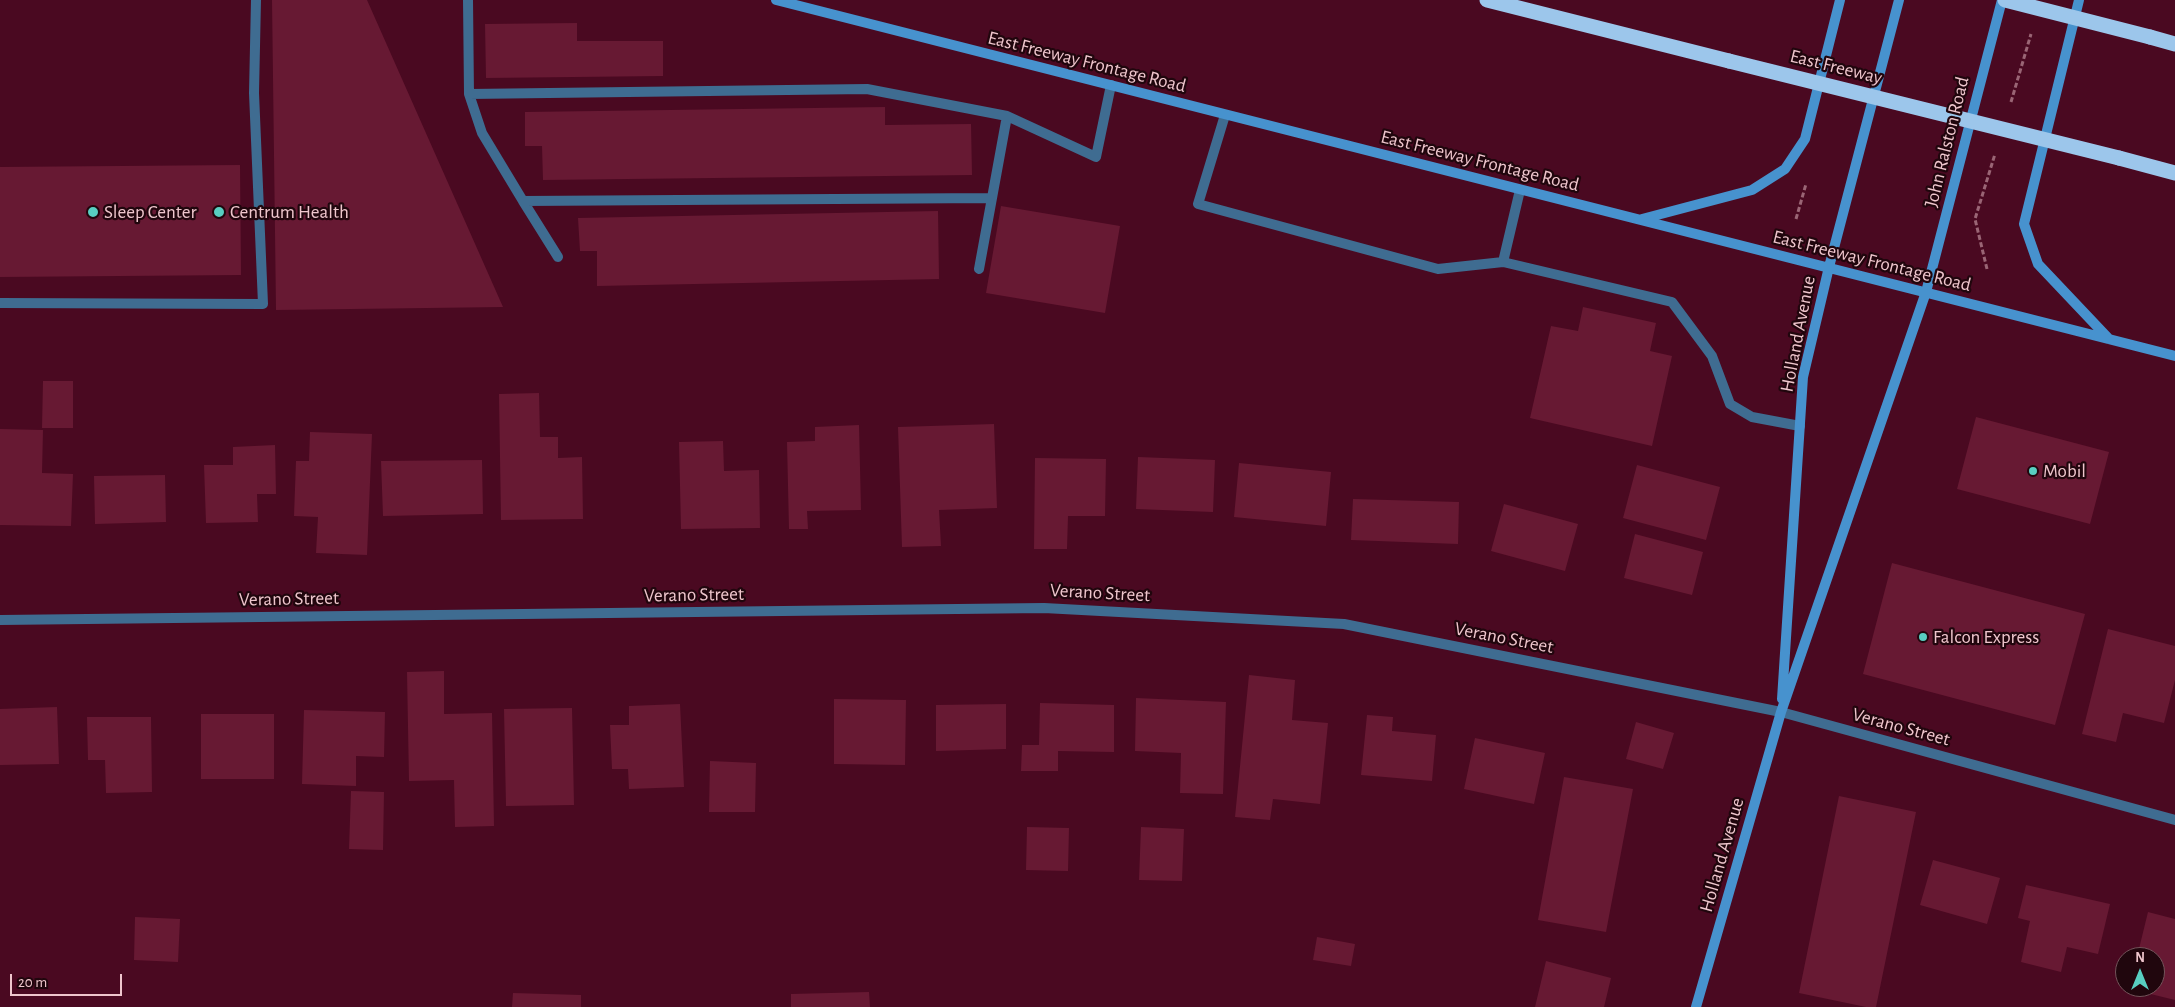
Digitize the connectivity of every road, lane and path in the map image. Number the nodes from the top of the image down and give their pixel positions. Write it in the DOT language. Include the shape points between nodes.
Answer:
graph roads {
  1 [pos="256,0"];
  2 [pos="468,0"];
  3 [pos="776,0"];
  4 [pos="1487,0"];
  5 [pos="1840,0"];
  6 [pos="1899,0"];
  7 [pos="2003,0"];
  8 [pos="2079,0"];
  9 [pos="2175,44"];
  10 [pos="1112,85"];
  11 [pos="469,94"];
  12 [pos="1225,115"];
  13 [pos="1007,116"];
  14 [pos="2175,173"];
  15 [pos="1520,190"];
  16 [pos="991,198"];
  17 [pos="523,201"];
  18 [pos="1641,219"];
  19 [pos="558,257"];
  20 [pos="1503,262"];
  21 [pos="1829,267"];
  22 [pos="979,269"];
  23 [pos="1926,292"];
  24 [pos="0,303"];
  25 [pos="2110,340"];
  26 [pos="2175,356"];
  27 [pos="1800,426"];
  28 [pos="0,620"];
  29 [pos="1781,712"];
  30 [pos="2175,820"];
  31 [pos="1696,1007"];
  1 -- 24 [label="street" via="254,93 262,304"];
  2 -- 11 [label="street"];
  3 -- 10 [label="main road, East Freeway Frontage Road"];
  4 -- 14 [label="highway, East Freeway, bridge"];
  5 -- 18 [label="main road" via="1805,138 1785,169 1752,190"];
  6 -- 21 [label="main road, Holland Avenue"];
  7 -- 9 [label="highway, bridge"];
  7 -- 23 [label="main road, John Ralston Road"];
  8 -- 25 [label="main road" via="2024,224 2038,264"];
  10 -- 12 [label="main road, East Freeway Frontage Road"];
  10 -- 13 [label="street" via="1096,157"];
  11 -- 13 [label="street" via="867,89"];
  11 -- 17 [label="street" via="482,133"];
  12 -- 15 [label="main road, East Freeway Frontage Road"];
  12 -- 20 [label="street" via="1198,204 1438,269"];
  13 -- 16 [label="street"];
  15 -- 18 [label="main road, East Freeway Frontage Road"];
  15 -- 20 [label="street"];
  16 -- 17 [label="street"];
  16 -- 22 [label="street"];
  17 -- 19 [label="street"];
  18 -- 21 [label="main road, East Freeway Frontage Road"];
  20 -- 27 [label="street" via="1672,302 1712,356 1730,404 1752,417"];
  21 -- 23 [label="main road, East Freeway Frontage Road"];
  21 -- 27 [label="main road, Holland Avenue" via="1804,378"];
  23 -- 25 [label="main road, East Freeway Frontage Road"];
  23 -- 29 [label="main road, Holland Avenue"];
  25 -- 26 [label="main road, East Freeway Frontage Road"];
  27 -- 29 [label="main road, Holland Avenue"];
  28 -- 29 [label="street, Verano Street" via="1054,608 1344,624"];
  29 -- 30 [label="street, Verano Street"];
  29 -- 31 [label="main road, Holland Avenue"];
}
